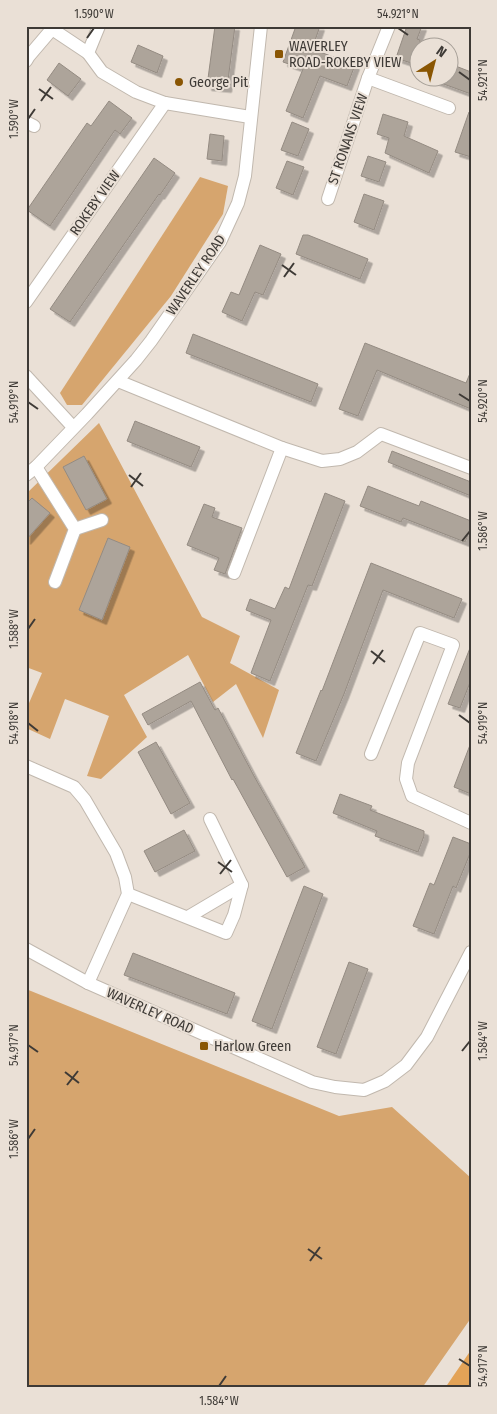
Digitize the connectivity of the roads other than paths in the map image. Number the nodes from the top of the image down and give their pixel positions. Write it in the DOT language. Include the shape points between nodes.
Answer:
graph roads {
  1 [pos="99,26"];
  2 [pos="261,26"];
  3 [pos="389,26"];
  4 [pos="51,28"];
  5 [pos="88,53"];
  6 [pos="26,61"];
  7 [pos="368,78"];
  8 [pos="164,103"];
  9 [pos="450,108"];
  10 [pos="250,118"];
  11 [pos="328,199"];
  12 [pos="26,302"];
  13 [pos="26,376"];
  14 [pos="118,381"];
  15 [pos="73,427"];
  16 [pos="282,448"];
  17 [pos="471,468"];
  18 [pos="31,471"];
  19 [pos="102,520"];
  20 [pos="75,529"];
  21 [pos="234,573"];
  22 [pos="55,582"];
  23 [pos="370,754"];
  24 [pos="26,766"];
  25 [pos="210,819"];
  26 [pos="471,823"];
  27 [pos="242,886"];
  28 [pos="128,894"];
  29 [pos="188,917"];
  30 [pos="26,949"];
  31 [pos="471,952"];
  32 [pos="88,983"];
  1 -- 5 [label="street"];
  2 -- 10 [label="street, WAVERLEY ROAD"];
  3 -- 7 [label="street, ST RONANS VIEW"];
  4 -- 5 [label="street"];
  4 -- 6 [label="street"];
  5 -- 8 [label="street" via="102,72 136,92"];
  7 -- 9 [label="street, ST RONANS VIEW"];
  7 -- 11 [label="street, ST RONANS VIEW"];
  8 -- 10 [label="street"];
  8 -- 12 [label="street, ROKEBY VIEW"];
  10 -- 14 [label="street, WAVERLEY ROAD" via="245,176 238,204 220,242 151,341"];
  13 -- 15 [label="street"];
  14 -- 15 [label="street, WAVERLEY ROAD"];
  14 -- 16 [label="street"];
  15 -- 18 [label="street, WAVERLEY ROAD"];
  16 -- 17 [label="street" via="322,461 340,459 357,452 382,434"];
  16 -- 21 [label="street"];
  18 -- 20 [label="street"];
  19 -- 20 [label="street"];
  20 -- 22 [label="street"];
  23 -- 26 [label="street" via="420,633 454,645 408,763 406,779 412,796"];
  24 -- 28 [label="street" via="74,787 85,800 116,853 126,876"];
  25 -- 27 [label="street"];
  27 -- 29 [label="street"];
  27 -- 29 [label="street" via="226,933"];
  28 -- 29 [label="street"];
  28 -- 32 [label="street"];
  30 -- 32 [label="street, WAVERLEY ROAD"];
  31 -- 32 [label="street, WAVERLEY ROAD" via="426,1037 406,1065 385,1081 364,1090 312,1082"];
}
